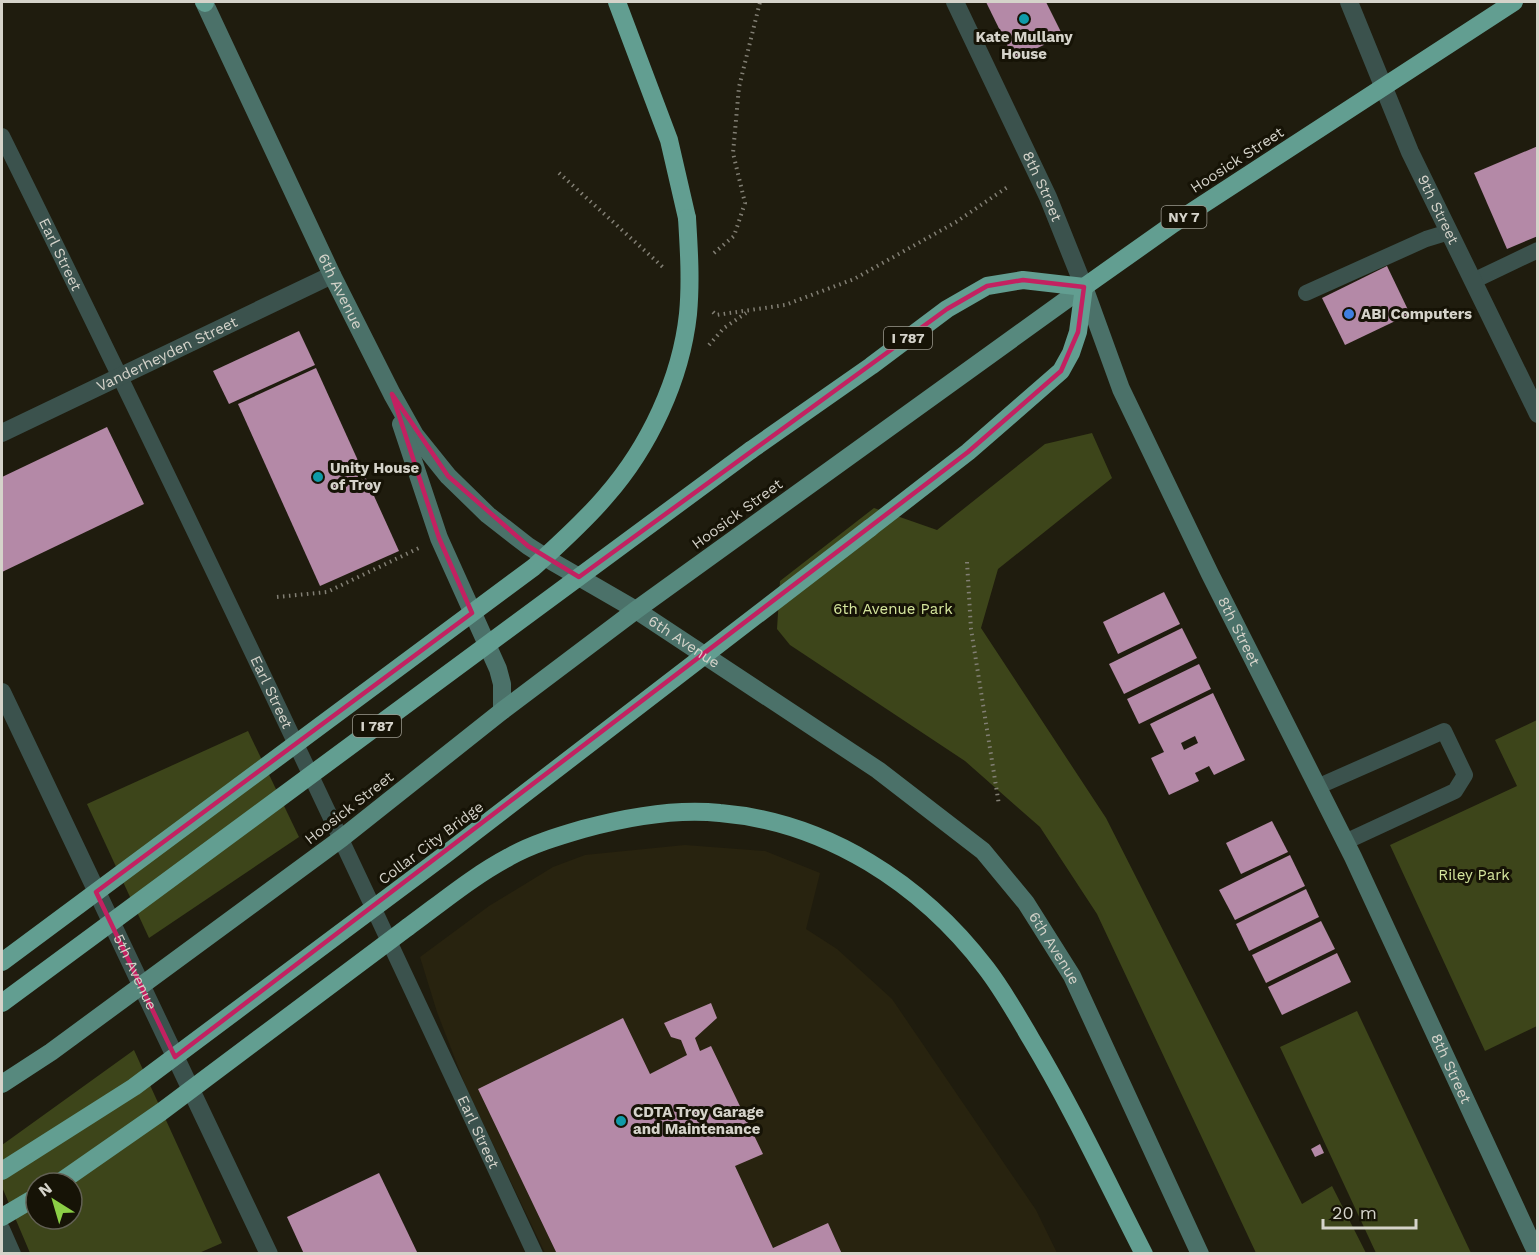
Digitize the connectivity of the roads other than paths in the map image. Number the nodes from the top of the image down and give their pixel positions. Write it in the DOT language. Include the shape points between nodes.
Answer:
graph roads {
  1 [pos="204,2"];
  2 [pos="617,2"];
  3 [pos="955,2"];
  4 [pos="1348,2"];
  5 [pos="1514,2"];
  6 [pos="1383,87"];
  7 [pos="2,136"];
  8 [pos="1449,232"];
  9 [pos="1538,250"];
  10 [pos="332,275"];
  11 [pos="1473,281"];
  12 [pos="1084,287"];
  13 [pos="1306,293"];
  14 [pos="121,376"];
  15 [pos="392,394"];
  16 [pos="1538,414"];
  17 [pos="2,434"];
  18 [pos="636,610"];
  19 [pos="2,692"];
  20 [pos="502,711"];
  21 [pos="1317,787"];
  22 [pos="342,838"];
  23 [pos="1345,842"];
  24 [pos="2,963"];
  25 [pos="141,986"];
  26 [pos="2,1003"];
  27 [pos="2,1084"];
  28 [pos="2,1171"];
  29 [pos="76,1171"];
  30 [pos="1114,1196"];
  31 [pos="24,1204"];
  32 [pos="2,1217"];
  33 [pos="2,1229"];
  34 [pos="13,1254"];
  35 [pos="269,1254"];
  36 [pos="535,1254"];
  37 [pos="1137,1254"];
  38 [pos="1144,1254"];
  39 [pos="1200,1254"];
  40 [pos="1537,1254"];
  1 -- 10 [label="main road, 6th Avenue"];
  2 -- 24 [label="highway, bridge" via="669,140 687,218 690,268 688,316 678,362 661,410 638,454 608,495 534,567"];
  3 -- 12 [label="street, 8th Street" via="1048,197"];
  4 -- 6 [label="street, 9th Street"];
  5 -- 6 [label="highway, Hoosick Street / NY 7"];
  6 -- 8 [label="street, 9th Street"];
  6 -- 12 [label="highway, Hoosick Street / NY 7"];
  7 -- 14 [label="lane, Earl Street"];
  8 -- 11 [label="street, 9th Street"];
  8 -- 13 [label="lane"];
  9 -- 11 [label="lane"];
  10 -- 14 [label="street, Vanderheyden Street"];
  10 -- 15 [label="main road, 6th Avenue"];
  11 -- 16 [label="street, 9th Street"];
  12 -- 18 [label="main road, Hoosick Street"];
  12 -- 21 [label="main road, 8th Street" via="1121,389"];
  12 -- 26 [label="highway, I 787, bridge" via="1023,280 987,286 947,309"];
  12 -- 28 [label="highway, Collar City Bridge, bridge" via="1078,332 1061,371 968,452 446,854 134,1087"];
  14 -- 17 [label="street, Vanderheyden Street"];
  14 -- 22 [label="lane, Earl Street"];
  15 -- 18 [label="main road, 6th Avenue" via="416,435 448,476 488,515 553,562"];
  15 -- 20 [label="main road" via="439,538 498,669"];
  18 -- 20 [label="main road, Hoosick Street"];
  18 -- 39 [label="main road, 6th Avenue" via="878,770 983,851 1026,903 1072,976"];
  19 -- 25 [label="street, 5th Avenue"];
  20 -- 22 [label="main road, Hoosick Street"];
  21 -- 23 [label="main road, 8th Street"];
  21 -- 23 [label="lane" via="1444,731 1465,775 1455,791"];
  22 -- 25 [label="main road, Hoosick Street"];
  22 -- 36 [label="lane, Earl Street"];
  23 -- 40 [label="main road, 8th Street"];
  25 -- 27 [label="main road, Hoosick Street"];
  25 -- 35 [label="street, 5th Avenue"];
  29 -- 30 [label="highway, bridge" via="511,856 559,836 612,821 692,812 738,815 791,826 838,845 883,870 925,902 987,969 1050,1070"];
  30 -- 37 [label="highway"];
  30 -- 38 [label="highway"];
  31 -- 32 [label="highway"];
  33 -- 34 [label="lane"];
}
